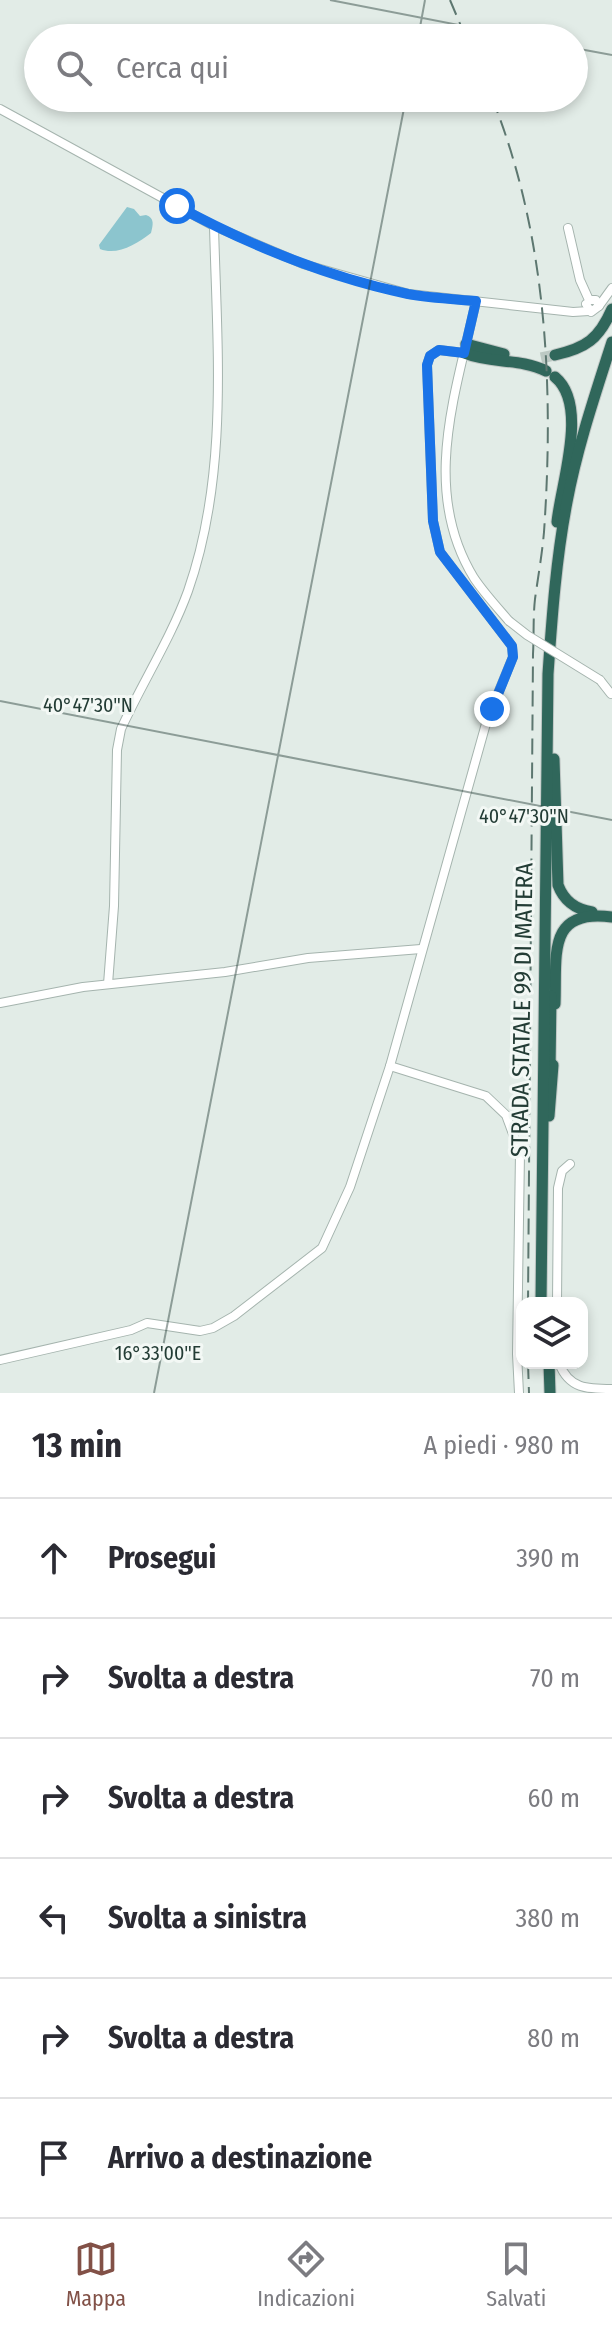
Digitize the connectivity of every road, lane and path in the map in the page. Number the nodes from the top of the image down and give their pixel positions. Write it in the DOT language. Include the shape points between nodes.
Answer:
graph roads {
  1 [pos="0,109"];
  2 [pos="214,226"];
  3 [pos="568,228"];
  4 [pos="611,291"];
  5 [pos="476,301"];
  6 [pos="592,304"];
  7 [pos="612,309"];
  8 [pos="612,342"];
  9 [pos="465,349"];
  10 [pos="555,355"];
  11 [pos="541,358"];
  12 [pos="612,364"];
  13 [pos="548,674"];
  14 [pos="600,680"];
  15 [pos="612,683"];
  16 [pos="612,694"];
  17 [pos="554,759"];
  18 [pos="612,910"];
  19 [pos="612,917"];
  20 [pos="421,949"];
  21 [pos="108,984"];
  22 [pos="0,1003"];
  23 [pos="390,1066"];
  24 [pos="549,1116"];
  25 [pos="570,1164"];
  26 [pos="541,1297"];
  27 [pos="548,1297"];
  28 [pos="557,1297"];
  29 [pos="0,1360"];
  30 [pos="542,1369"];
  31 [pos="550,1369"];
  32 [pos="562,1369"];
  33 [pos="570,1382"];
  34 [pos="612,1389"];
  35 [pos="519,1393"];
  36 [pos="542,1393"];
  37 [pos="552,1393"];
  38 [pos="567,1393"];
  1 -- 2 [label="street"];
  2 -- 5 [label="street" via="318,268 409,294"];
  2 -- 21 [label="street" via="217,434 209,508 187,591 121,729"];
  3 -- 6 [label="street" via="580,280"];
  4 -- 6 [label="street"];
  5 -- 6 [label="street" via="573,312"];
  5 -- 9 [label="street"];
  7 -- 10 [label="highway" via="596,336"];
  8 -- 13 [label="highway, STRADA STATALE 99 DI MATERA" via="567,501"];
  9 -- 11 [label="highway"];
  9 -- 13 [label="highway" via="481,358 525,363 550,374 568,393 572,418 553,551"];
  9 -- 14 [label="street, bridge" via="445,444 445,497 463,558 509,621"];
  9 -- 20 [label="street" via="439,350 427,365 433,521 440,552 512,646 513,657 487,720"];
  12 -- 17 [label="highway" via="587,447 567,546 559,609"];
  13 -- 26 [label="highway, STRADA STATALE 99 DI MATERA"];
  14 -- 15 [label="street"];
  14 -- 16 [label="street"];
  17 -- 18 [label="highway" via="558,885 577,908"];
  17 -- 24 [label="highway"];
  19 -- 24 [label="highway" via="579,917 559,935"];
  20 -- 21 [label="street"];
  20 -- 23 [label="street"];
  21 -- 22 [label="street"];
  23 -- 29 [label="street" via="350,1187 322,1248 234,1316 200,1331 147,1323"];
  23 -- 35 [label="street" via="486,1096 506,1115 516,1139"];
  24 -- 27 [label="highway"];
  25 -- 28 [label="street" via="562,1171 558,1188"];
  30 -- 36 [label="highway"];
  31 -- 37 [label="highway"];
  32 -- 33 [label="street"];
  33 -- 34 [label="street" via="583,1389"];
  33 -- 38 [label="street"];
}
